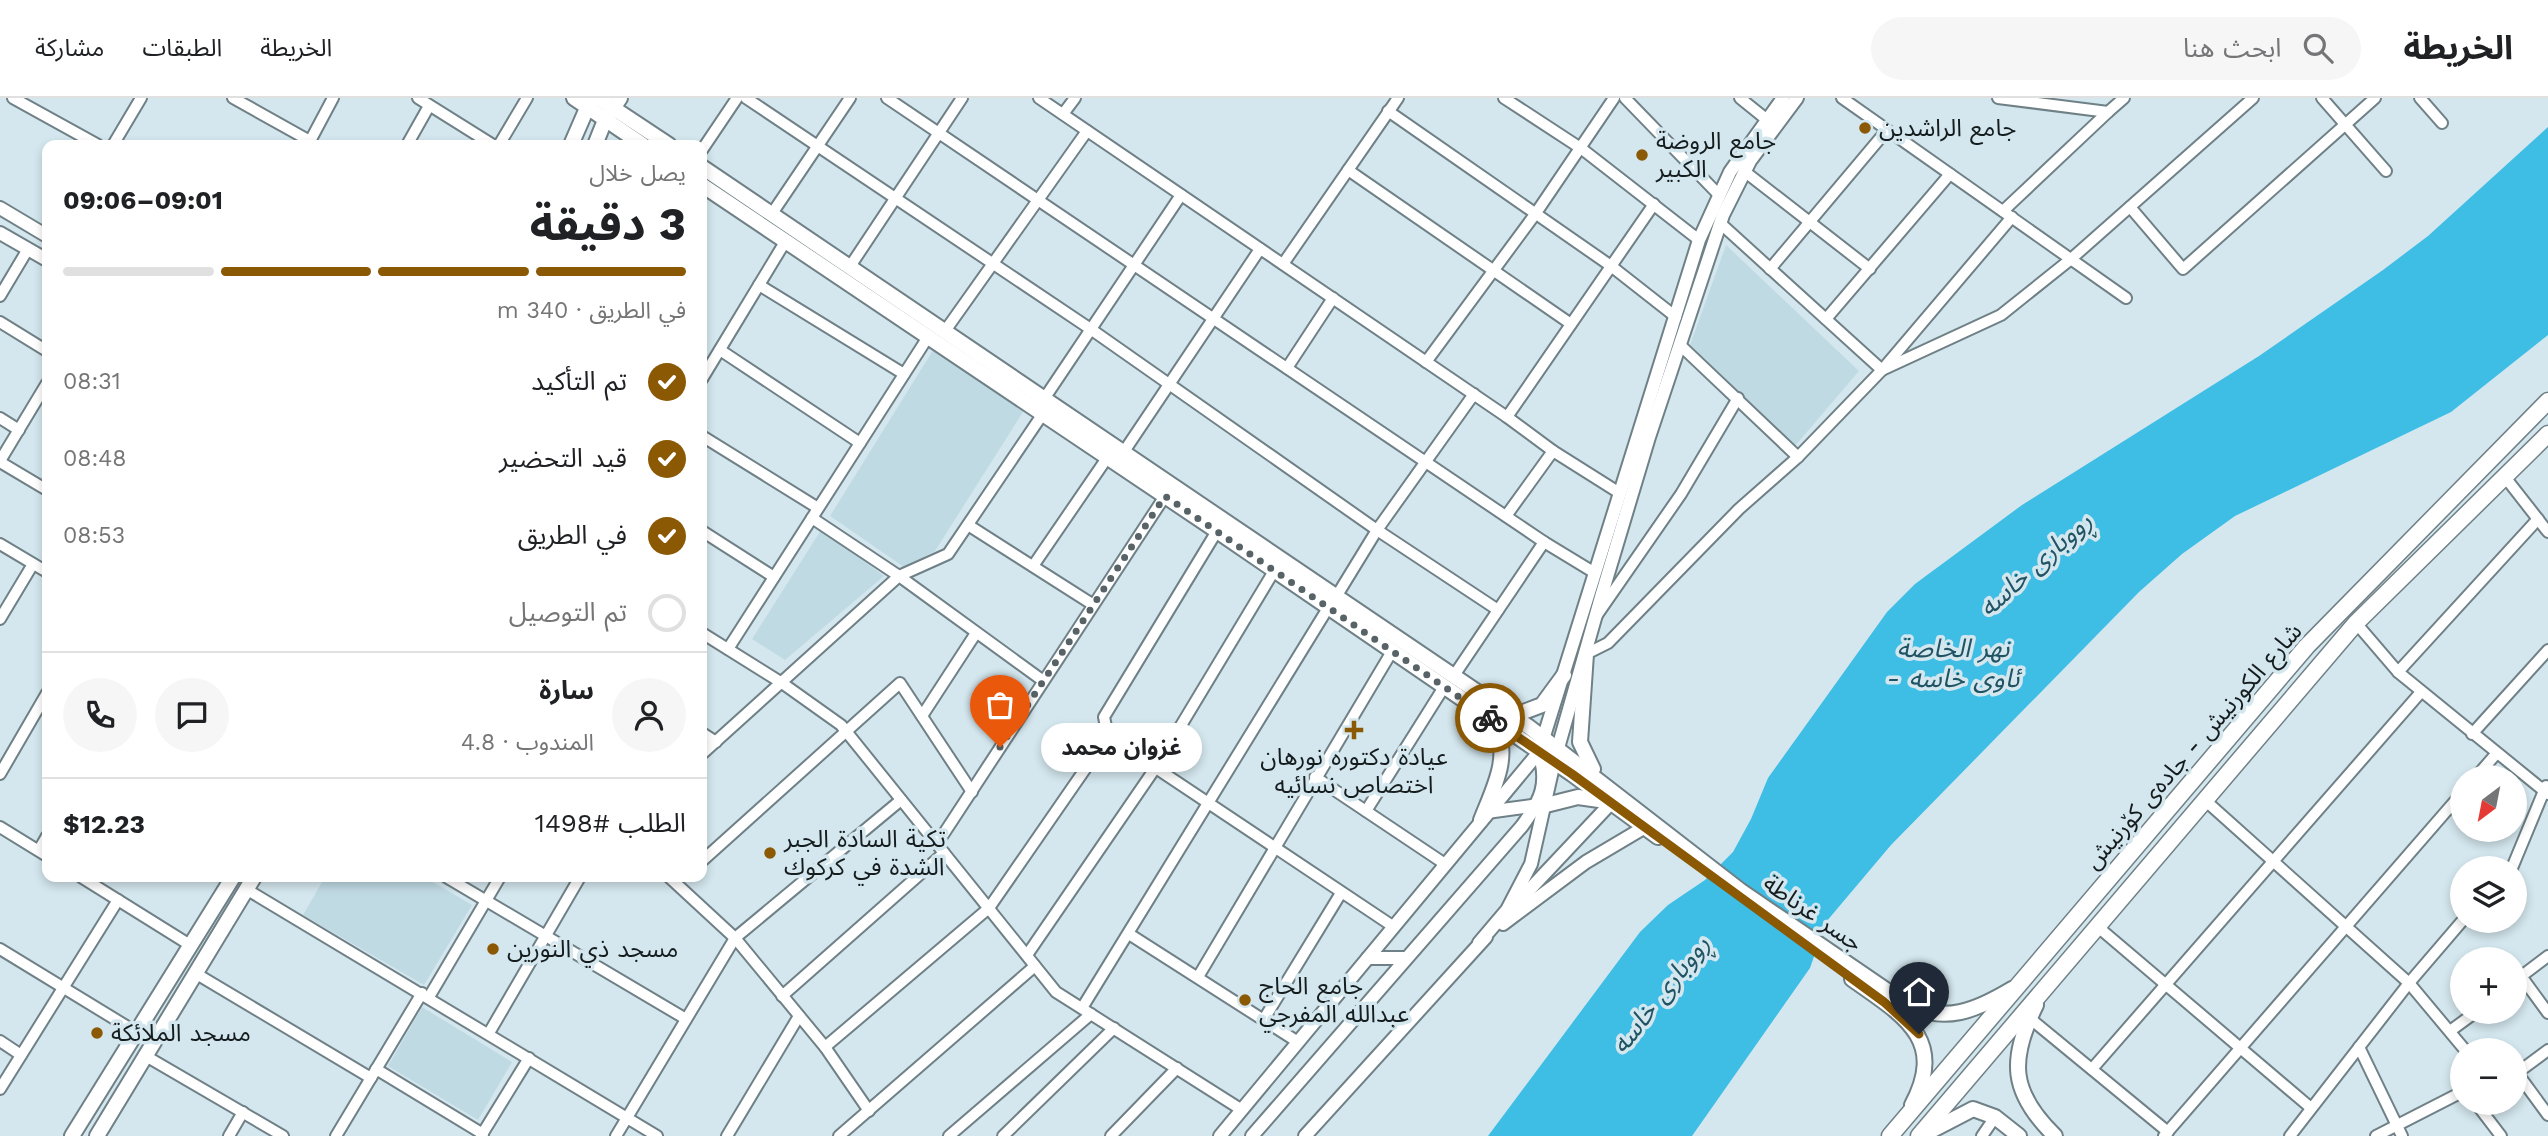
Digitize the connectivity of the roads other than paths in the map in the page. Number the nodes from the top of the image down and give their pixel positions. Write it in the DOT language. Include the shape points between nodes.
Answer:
graph roads {
  1 [pos="13,98"];
  2 [pos="141,98"];
  3 [pos="233,98"];
  4 [pos="333,98"];
  5 [pos="418,98"];
  6 [pos="527,98"];
  7 [pos="737,98"];
  8 [pos="746,98"];
  9 [pos="850,98"];
  10 [pos="887,98"];
  11 [pos="962,98"];
  12 [pos="1039,98"];
  13 [pos="1074,98"];
  14 [pos="1398,98"];
  15 [pos="1504,98"];
  16 [pos="1614,98"];
  17 [pos="1625,98"];
  18 [pos="1740,98"];
  19 [pos="1783,98"];
  20 [pos="1797,98"];
  21 [pos="1842,98"];
  22 [pos="1998,98"];
  23 [pos="2124,98"];
  24 [pos="2253,98"];
  25 [pos="2322,98"];
  26 [pos="2375,98"];
  27 [pos="2420,98"];
  28 [pos="588,100"];
  29 [pos="429,106"];
  30 [pos="613,108"];
  31 [pos="1388,111"];
  32 [pos="2108,112"];
  33 [pos="1063,114"];
  34 [pos="1766,119"];
  35 [pos="2442,123"];
  36 [pos="2345,125"];
  37 [pos="1887,130"];
  38 [pos="1087,131"];
  39 [pos="939,135"];
  40 [pos="89,140"];
  41 [pos="116,140"];
  42 [pos="304,140"];
  43 [pos="311,140"];
  44 [pos="410,140"];
  45 [pos="485,140"];
  46 [pos="502,140"];
  47 [pos="573,140"];
  48 [pos="597,140"];
  49 [pos="639,140"];
  50 [pos="662,140"];
  51 [pos="707,143"];
  52 [pos="816,146"];
  53 [pos="1582,149"];
  54 [pos="707,170"];
  55 [pos="1348,170"];
  56 [pos="1744,171"];
  57 [pos="2386,171"];
  58 [pos="1950,174"];
  59 [pos="707,188"];
  60 [pos="1181,195"];
  61 [pos="1718,195"];
  62 [pos="895,199"];
  63 [pos="1037,200"];
  64 [pos="1654,204"];
  65 [pos="2130,207"];
  66 [pos="0,208"];
  67 [pos="1536,213"];
  68 [pos="2008,214"];
  69 [pos="771,215"];
  70 [pos="1809,220"];
  71 [pos="1720,223"];
  72 [pos="0,233"];
  73 [pos="42,233"];
  74 [pos="1699,240"];
  75 [pos="785,242"];
  76 [pos="28,249"];
  77 [pos="1260,249"];
  78 [pos="42,257"];
  79 [pos="2071,259"];
  80 [pos="991,264"];
  81 [pos="1283,264"];
  82 [pos="1136,265"];
  83 [pos="1611,266"];
  84 [pos="849,268"];
  85 [pos="1770,269"];
  86 [pos="1870,269"];
  87 [pos="1493,270"];
  88 [pos="760,285"];
  89 [pos="0,296"];
  90 [pos="1333,298"];
  91 [pos="2126,298"];
  92 [pos="1676,317"];
  93 [pos="1213,318"];
  94 [pos="1826,319"];
  95 [pos="0,322"];
  96 [pos="1571,324"];
  97 [pos="1092,330"];
  98 [pos="945,331"];
  99 [pos="928,337"];
  100 [pos="1680,345"];
  101 [pos="42,348"];
  102 [pos="720,350"];
  103 [pos="1426,362"];
  104 [pos="1287,368"];
  105 [pos="1882,370"];
  106 [pos="707,371"];
  107 [pos="904,374"];
  108 [pos="1169,384"];
  109 [pos="42,391"];
  110 [pos="1474,394"];
  111 [pos="1738,398"];
  112 [pos="1044,399"];
  113 [pos="2548,401"];
  114 [pos="1042,415"];
  115 [pos="1507,416"];
  116 [pos="0,418"];
  117 [pos="19,430"];
  118 [pos="2548,434"];
  119 [pos="707,439"];
  120 [pos="860,443"];
  121 [pos="1553,451"];
  122 [pos="1123,453"];
  123 [pos="1798,457"];
  124 [pos="1107,458"];
  125 [pos="0,462"];
  126 [pos="1427,462"];
  127 [pos="2505,477"];
  128 [pos="42,487"];
  129 [pos="1618,492"];
  130 [pos="1165,496"];
  131 [pos="815,513"];
  132 [pos="1506,516"];
  133 [pos="2538,519"];
  134 [pos="968,524"];
  135 [pos="1377,530"];
  136 [pos="1217,531"];
  137 [pos="2548,532"];
  138 [pos="707,534"];
  139 [pos="1544,542"];
  140 [pos="0,544"];
  141 [pos="33,564"];
  142 [pos="1032,566"];
  143 [pos="42,569"];
  144 [pos="1274,571"];
  145 [pos="1595,573"];
  146 [pos="899,576"];
  147 [pos="774,577"];
  148 [pos="1332,602"];
  149 [pos="1093,604"];
  150 [pos="1498,610"];
  151 [pos="0,618"];
  152 [pos="1595,620"];
  153 [pos="2356,623"];
  154 [pos="976,633"];
  155 [pos="707,636"];
  156 [pos="728,649"];
  157 [pos="2548,650"];
  158 [pos="1391,653"];
  159 [pos="1586,654"];
  160 [pos="2398,672"];
  161 [pos="1564,675"];
  162 [pos="1042,680"];
  163 [pos="1448,682"];
  164 [pos="782,683"];
  165 [pos="2274,683"];
  166 [pos="2421,692"];
  167 [pos="2293,699"];
  168 [pos="42,702"];
  169 [pos="922,716"];
  170 [pos="1513,716"];
  171 [pos="2245,717"];
  172 [pos="1495,721"];
  173 [pos="845,730"];
  174 [pos="2265,733"];
  175 [pos="2472,734"];
  176 [pos="707,736"];
  177 [pos="1108,736"];
  178 [pos="716,742"];
  179 [pos="1542,745"];
  180 [pos="707,750"];
  181 [pos="2496,754"];
  182 [pos="1557,755"];
  183 [pos="2486,765"];
  184 [pos="1156,767"];
  185 [pos="0,774"];
  186 [pos="1315,777"];
  187 [pos="1602,781"];
  188 [pos="2547,789"];
  189 [pos="972,792"];
  190 [pos="901,800"];
  191 [pos="2207,802"];
  192 [pos="1611,803"];
  193 [pos="1209,805"];
  194 [pos="1542,806"];
  195 [pos="2450,807"];
  196 [pos="1366,811"];
  197 [pos="1484,816"];
  198 [pos="0,827"];
  199 [pos="1644,827"];
  200 [pos="940,848"];
  201 [pos="1273,848"];
  202 [pos="42,852"];
  203 [pos="707,856"];
  204 [pos="2517,856"];
  205 [pos="1697,862"];
  206 [pos="2272,863"];
  207 [pos="1445,864"];
  208 [pos="89,882"];
  209 [pos="230,882"];
  210 [pos="454,882"];
  211 [pos="497,882"];
  212 [pos="577,882"];
  213 [pos="680,882"];
  214 [pos="250,883"];
  215 [pos="1341,893"];
  216 [pos="118,900"];
  217 [pos="486,901"];
  218 [pos="989,908"];
  219 [pos="1394,927"];
  220 [pos="2098,927"];
  221 [pos="2346,928"];
  222 [pos="2452,933"];
  223 [pos="1129,934"];
  224 [pos="545,935"];
  225 [pos="735,938"];
  226 [pos="1479,943"];
  227 [pos="190,945"];
  228 [pos="0,949"];
  229 [pos="1027,955"];
  230 [pos="2548,956"];
  231 [pos="1368,958"];
  232 [pos="1405,958"];
  233 [pos="1836,963"];
  234 [pos="1035,965"];
  235 [pos="2527,972"];
  236 [pos="195,973"];
  237 [pos="1198,976"];
  238 [pos="2410,983"];
  239 [pos="2020,985"];
  240 [pos="2165,985"];
  241 [pos="62,988"];
  242 [pos="2527,989"];
  243 [pos="425,995"];
  244 [pos="782,996"];
  245 [pos="1087,1011"];
  246 [pos="2548,1013"];
  247 [pos="799,1016"];
  248 [pos="2027,1016"];
  249 [pos="686,1019"];
  250 [pos="1264,1019"];
  251 [pos="2460,1024"];
  252 [pos="1114,1028"];
  253 [pos="2450,1031"];
  254 [pos="136,1032"];
  255 [pos="489,1033"];
  256 [pos="2456,1038"];
  257 [pos="0,1041"];
  258 [pos="1298,1042"];
  259 [pos="825,1047"];
  260 [pos="2359,1047"];
  261 [pos="2239,1050"];
  262 [pos="2548,1050"];
  263 [pos="21,1055"];
  264 [pos="144,1055"];
  265 [pos="529,1058"];
  266 [pos="2527,1064"];
  267 [pos="1177,1068"];
  268 [pos="2092,1069"];
  269 [pos="373,1073"];
  270 [pos="2527,1086"];
  271 [pos="0,1089"];
  272 [pos="2450,1100"];
  273 [pos="2311,1108"];
  274 [pos="1242,1110"];
  275 [pos="869,1111"];
  276 [pos="243,1112"];
  277 [pos="2485,1115"];
  278 [pos="2548,1115"];
  279 [pos="1905,1117"];
  280 [pos="1995,1117"];
  281 [pos="626,1118"];
  282 [pos="961,1125"];
  283 [pos="2400,1131"];
  284 [pos="2166,1134"];
  285 [pos="482,1135"];
  286 [pos="72,1136"];
  287 [pos="97,1136"];
  288 [pos="229,1136"];
  289 [pos="283,1136"];
  290 [pos="336,1136"];
  291 [pos="616,1136"];
  292 [pos="657,1136"];
  293 [pos="727,1136"];
  294 [pos="839,1136"];
  295 [pos="949,1136"];
  296 [pos="970,1136"];
  297 [pos="1003,1136"];
  298 [pos="1111,1136"];
  299 [pos="1220,1136"];
  300 [pos="1252,1136"];
  301 [pos="1304,1136"];
  302 [pos="1890,1136"];
  303 [pos="1920,1136"];
  304 [pos="1982,1136"];
  305 [pos="2019,1136"];
  306 [pos="2055,1136"];
  307 [pos="2290,1136"];
  308 [pos="2376,1136"];
  309 [pos="2501,1136"];
  1 -- 40 [label="street"];
  2 -- 41 [label="street"];
  3 -- 42 [label="street"];
  4 -- 43 [label="street"];
  5 -- 29 [label="street"];
  6 -- 46 [label="street"];
  7 -- 51 [label="street"];
  8 -- 52 [label="street"];
  9 -- 52 [label="street"];
  10 -- 39 [label="street"];
  11 -- 39 [label="street"];
  12 -- 33 [label="street"];
  13 -- 33 [label="street"];
  14 -- 31 [label="street"];
  15 -- 53 [label="street"];
  16 -- 53 [label="street"];
  17 -- 61 [label="street"];
  18 -- 34 [label="street"];
  19 -- 34 [label="street"];
  20 -- 56 [label="street"];
  21 -- 37 [label="street"];
  22 -- 32 [label="street"];
  23 -- 32 [label="street"];
  24 -- 65 [label="street"];
  25 -- 36 [label="street"];
  26 -- 36 [label="street"];
  27 -- 35 [label="street"];
  28 -- 30 [label="main road"];
  28 -- 47 [label="main road"];
  29 -- 44 [label="street"];
  29 -- 45 [label="street"];
  30 -- 48 [label="main road"];
  30 -- 49 [label="main road"];
  30 -- 50 [label="main road"];
  31 -- 55 [label="street"];
  31 -- 67 [label="street"];
  32 -- 68 [label="street"];
  33 -- 38 [label="street"];
  34 -- 61 [label="street"];
  36 -- 57 [label="street"];
  36 -- 65 [label="street" via="2183,269"];
  37 -- 58 [label="street"];
  37 -- 70 [label="street"];
  38 -- 60 [label="street"];
  38 -- 63 [label="street"];
  39 -- 62 [label="street"];
  39 -- 63 [label="street"];
  52 -- 62 [label="street"];
  52 -- 69 [label="street"];
  53 -- 64 [label="street"];
  53 -- 67 [label="street"];
  54 -- 69 [label="main road"];
  55 -- 81 [label="street"];
  55 -- 87 [label="street"];
  56 -- 70 [label="street"];
  56 -- 71 [label="street"];
  58 -- 68 [label="street"];
  58 -- 86 [label="street"];
  59 -- 75 [label="main road"];
  60 -- 77 [label="street"];
  60 -- 82 [label="street"];
  61 -- 74 [label="street"];
  62 -- 80 [label="street"];
  62 -- 84 [label="street"];
  63 -- 80 [label="street"];
  63 -- 82 [label="street"];
  64 -- 74 [label="street"];
  64 -- 83 [label="street"];
  65 -- 79 [label="street"];
  66 -- 73 [label="street"];
  67 -- 83 [label="street"];
  67 -- 87 [label="street"];
  68 -- 79 [label="street"];
  68 -- 105 [label="street"];
  69 -- 84 [label="main road"];
  70 -- 85 [label="street"];
  70 -- 86 [label="street"];
  71 -- 85 [label="street"];
  71 -- 100 [label="street"];
  72 -- 76 [label="street"];
  74 -- 92 [label="street"];
  75 -- 88 [label="street"];
  75 -- 99 [label="main road"];
  76 -- 78 [label="street"];
  76 -- 89 [label="street"];
  77 -- 81 [label="street"];
  77 -- 93 [label="street"];
  79 -- 91 [label="street"];
  79 -- 105 [label="street" via="2001,315"];
  80 -- 97 [label="street"];
  80 -- 98 [label="street"];
  81 -- 90 [label="street"];
  82 -- 93 [label="street"];
  82 -- 97 [label="street"];
  83 -- 92 [label="street"];
  83 -- 96 [label="street"];
  84 -- 98 [label="main road"];
  85 -- 94 [label="street"];
  86 -- 94 [label="street"];
  87 -- 96 [label="street"];
  87 -- 103 [label="street"];
  88 -- 102 [label="street"];
  88 -- 107 [label="street"];
  90 -- 103 [label="street"];
  90 -- 104 [label="street"];
  92 -- 129 [label="street"];
  93 -- 104 [label="street"];
  93 -- 108 [label="street"];
  94 -- 105 [label="street"];
  95 -- 101 [label="street"];
  96 -- 115 [label="street"];
  97 -- 108 [label="street"];
  97 -- 112 [label="street"];
  98 -- 112 [label="main road"];
  99 -- 107 [label="street"];
  99 -- 114 [label="main road"];
  100 -- 111 [label="street"];
  100 -- 152 [label="street"];
  102 -- 106 [label="street"];
  102 -- 120 [label="street"];
  103 -- 110 [label="street"];
  104 -- 126 [label="street"];
  105 -- 123 [label="street"];
  107 -- 120 [label="street"];
  108 -- 122 [label="street"];
  108 -- 135 [label="street"];
  109 -- 117 [label="street"];
  110 -- 115 [label="street"];
  110 -- 126 [label="street"];
  111 -- 123 [label="street"];
  111 -- 152 [label="street" via="1681,494"];
  112 -- 122 [label="main road"];
  113 -- 165 [label="main road, شارع الكورنيش - جادەی کۆرنیش"];
  114 -- 124 [label="main road"];
  114 -- 134 [label="street"];
  115 -- 121 [label="street"];
  116 -- 117 [label="street"];
  117 -- 125 [label="street"];
  118 -- 127 [label="main road, شارع الكورنيش - جادەی کۆرنیش"];
  119 -- 131 [label="street"];
  120 -- 131 [label="street"];
  121 -- 129 [label="street"];
  121 -- 132 [label="street"];
  122 -- 148 [label="main road"];
  123 -- 159 [label="street" via="1738,509 1608,643"];
  124 -- 130 [label="main road"];
  124 -- 142 [label="street"];
  125 -- 128 [label="street"];
  126 -- 132 [label="street"];
  126 -- 135 [label="street"];
  127 -- 133 [label="street"];
  127 -- 153 [label="main road, شارع الكورنيش - جادەی کۆرنیش"];
  129 -- 145 [label="street"];
  130 -- 136 [label="main road"];
  130 -- 149 [label="street"];
  131 -- 146 [label="street"];
  131 -- 147 [label="street"];
  132 -- 139 [label="street"];
  133 -- 137 [label="street"];
  133 -- 160 [label="street"];
  134 -- 142 [label="street"];
  134 -- 146 [label="street" via="948,554"];
  135 -- 148 [label="street"];
  135 -- 150 [label="street"];
  136 -- 144 [label="main road"];
  136 -- 177 [label="street" via="1104,717"];
  138 -- 147 [label="street"];
  139 -- 145 [label="street"];
  139 -- 150 [label="street"];
  140 -- 141 [label="street"];
  141 -- 143 [label="street"];
  141 -- 151 [label="street"];
  142 -- 149 [label="street"];
  144 -- 148 [label="main road"];
  144 -- 184 [label="street"];
  145 -- 161 [label="street"];
  146 -- 154 [label="street"];
  146 -- 164 [label="street"];
  147 -- 156 [label="street"];
  148 -- 158 [label="main road"];
  148 -- 163 [label="main road"];
  148 -- 193 [label="street"];
  149 -- 162 [label="street"];
  150 -- 163 [label="street"];
  152 -- 159 [label="street"];
  153 -- 160 [label="street"];
  153 -- 167 [label="main road, شارع الكورنيش - جادەی کۆرنیش"];
  154 -- 162 [label="street"];
  154 -- 169 [label="street"];
  155 -- 156 [label="street"];
  156 -- 164 [label="street"];
  157 -- 175 [label="street"];
  158 -- 163 [label="main road"];
  158 -- 186 [label="street"];
  159 -- 182 [label="street"];
  159 -- 187 [label="main road" via="1580,743"];
  160 -- 166 [label="street"];
  161 -- 170 [label="main road" via="1542,705"];
  161 -- 179 [label="street"];
  162 -- 189 [label="street"];
  163 -- 170 [label="main road"];
  163 -- 172 [label="main road"];
  163 -- 196 [label="street"];
  164 -- 173 [label="street"];
  164 -- 178 [label="street"];
  165 -- 167 [label="main road"];
  165 -- 171 [label="main road, شارع الكورنيش - جادەی کۆرنیش"];
  166 -- 175 [label="street"];
  166 -- 206 [label="street"];
  167 -- 174 [label="main road, شارع الكورنيش - جادەی کۆرنیش"];
  168 -- 185 [label="street"];
  169 -- 173 [label="street" via="900,682"];
  169 -- 189 [label="street"];
  170 -- 179 [label="main road"];
  171 -- 174 [label="main road"];
  171 -- 239 [label="main road, شارع الكورنيش - جادەی کۆرنیش"];
  172 -- 179 [label="main road"];
  172 -- 197 [label="main road" via="1503,758"];
  173 -- 190 [label="street"];
  173 -- 203 [label="street"];
  174 -- 191 [label="main road, شارع الكورنيش - جادەی کۆرنیش"];
  175 -- 181 [label="street"];
  176 -- 178 [label="street"];
  177 -- 184 [label="street"];
  177 -- 218 [label="street"];
  178 -- 180 [label="street"];
  179 -- 182 [label="main road"];
  179 -- 194 [label="street" via="1546,780"];
  179 -- 197 [label="street"];
  181 -- 183 [label="street"];
  181 -- 188 [label="street"];
  182 -- 187 [label="main road"];
  182 -- 192 [label="main road"];
  182 -- 194 [label="street"];
  184 -- 193 [label="street"];
  184 -- 229 [label="street"];
  186 -- 196 [label="street"];
  186 -- 201 [label="street"];
  187 -- 205 [label="main road"];
  188 -- 204 [label="street"];
  189 -- 200 [label="street"];
  190 -- 200 [label="street"];
  190 -- 225 [label="street"];
  191 -- 206 [label="street"];
  191 -- 220 [label="main road, شارع الكورنيش - جادەی کۆرنیش"];
  192 -- 194 [label="main road" via="1578,797"];
  192 -- 199 [label="main road"];
  192 -- 226 [label="street"];
  193 -- 201 [label="street"];
  193 -- 223 [label="street"];
  194 -- 197 [label="street"];
  194 -- 226 [label="street" via="1525,878 1507,910"];
  194 -- 232 [label="street"];
  195 -- 221 [label="street"];
  196 -- 207 [label="street"];
  197 -- 207 [label="street"];
  198 -- 202 [label="street"];
  199 -- 205 [label="main road"];
  199 -- 226 [label="street" via="1586,862"];
  200 -- 218 [label="street"];
  200 -- 244 [label="street"];
  201 -- 215 [label="street"];
  201 -- 237 [label="street"];
  205 -- 233 [label="main road, جسر غرناطة"];
  206 -- 221 [label="street"];
  206 -- 240 [label="street"];
  207 -- 219 [label="street"];
  208 -- 216 [label="street"];
  209 -- 227 [label="main road"];
  210 -- 217 [label="street"];
  211 -- 217 [label="street"];
  212 -- 224 [label="street"];
  213 -- 225 [label="street"];
  214 -- 236 [label="main road"];
  214 -- 243 [label="street"];
  215 -- 219 [label="street"];
  215 -- 250 [label="street"];
  216 -- 227 [label="street"];
  216 -- 241 [label="street"];
  217 -- 224 [label="street"];
  217 -- 243 [label="street"];
  218 -- 229 [label="street"];
  218 -- 259 [label="street"];
  219 -- 231 [label="street"];
  220 -- 240 [label="street"];
  220 -- 248 [label="main road, شارع الكورنيش - جادەی کۆرنیش"];
  221 -- 238 [label="street"];
  221 -- 261 [label="street"];
  222 -- 238 [label="street"];
  223 -- 237 [label="street"];
  223 -- 245 [label="street"];
  224 -- 249 [label="street"];
  224 -- 255 [label="street"];
  225 -- 244 [label="street"];
  225 -- 249 [label="street"];
  226 -- 301 [label="street"];
  227 -- 254 [label="main road"];
  228 -- 241 [label="street"];
  229 -- 234 [label="street"];
  230 -- 235 [label="street"];
  231 -- 232 [label="street"];
  231 -- 258 [label="street"];
  232 -- 300 [label="street"];
  233 -- 239 [label="main road, جسر غرناطة" via="1929,1014 1966,1012"];
  233 -- 279 [label="main road, جسر غرناطة" via="1919,1034 1926,1072"];
  234 -- 245 [label="street" via="1056,992"];
  234 -- 275 [label="street"];
  236 -- 264 [label="main road"];
  236 -- 269 [label="street"];
  237 -- 250 [label="street"];
  238 -- 253 [label="street"];
  238 -- 260 [label="street"];
  239 -- 279 [label="main road, شارع الكورنيش - جادەی کۆرنیش"];
  240 -- 261 [label="street"];
  240 -- 268 [label="street"];
  241 -- 254 [label="street"];
  241 -- 263 [label="street"];
  242 -- 246 [label="street"];
  243 -- 255 [label="street"];
  243 -- 269 [label="street"];
  244 -- 247 [label="street"];
  245 -- 252 [label="street"];
  245 -- 282 [label="street"];
  247 -- 259 [label="street"];
  247 -- 293 [label="street"];
  248 -- 268 [label="street"];
  248 -- 303 [label="main road, شارع الكورنيش - جادەی کۆرنیش"];
  248 -- 306 [label="main road" via="2017,1068 2023,1096"];
  249 -- 281 [label="street"];
  250 -- 258 [label="street"];
  251 -- 253 [label="street"];
  252 -- 267 [label="street"];
  252 -- 297 [label="street"];
  253 -- 256 [label="street"];
  254 -- 286 [label="main road"];
  255 -- 265 [label="street"];
  257 -- 263 [label="street"];
  258 -- 274 [label="street"];
  259 -- 275 [label="street"];
  260 -- 273 [label="street"];
  260 -- 283 [label="street"];
  261 -- 273 [label="street"];
  261 -- 284 [label="street"];
  262 -- 266 [label="street"];
  263 -- 271 [label="street"];
  264 -- 276 [label="street"];
  264 -- 287 [label="main road"];
  265 -- 281 [label="street"];
  265 -- 285 [label="street"];
  267 -- 274 [label="street"];
  267 -- 298 [label="street"];
  268 -- 284 [label="street"];
  269 -- 285 [label="street"];
  269 -- 290 [label="street"];
  270 -- 278 [label="street"];
  272 -- 283 [label="street"];
  273 -- 307 [label="street"];
  274 -- 299 [label="street"];
  275 -- 294 [label="street"];
  276 -- 288 [label="street"];
  276 -- 289 [label="street"];
  277 -- 309 [label="street"];
  279 -- 302 [label="main road, شارع الكورنيش - جادەی کۆرنیش"];
  280 -- 303 [label="main road" via="1966,1111"];
  280 -- 304 [label="street"];
  280 -- 305 [label="main road"];
  281 -- 291 [label="street"];
  281 -- 292 [label="street"];
  282 -- 295 [label="street"];
  282 -- 296 [label="street"];
  283 -- 308 [label="street"];
}
